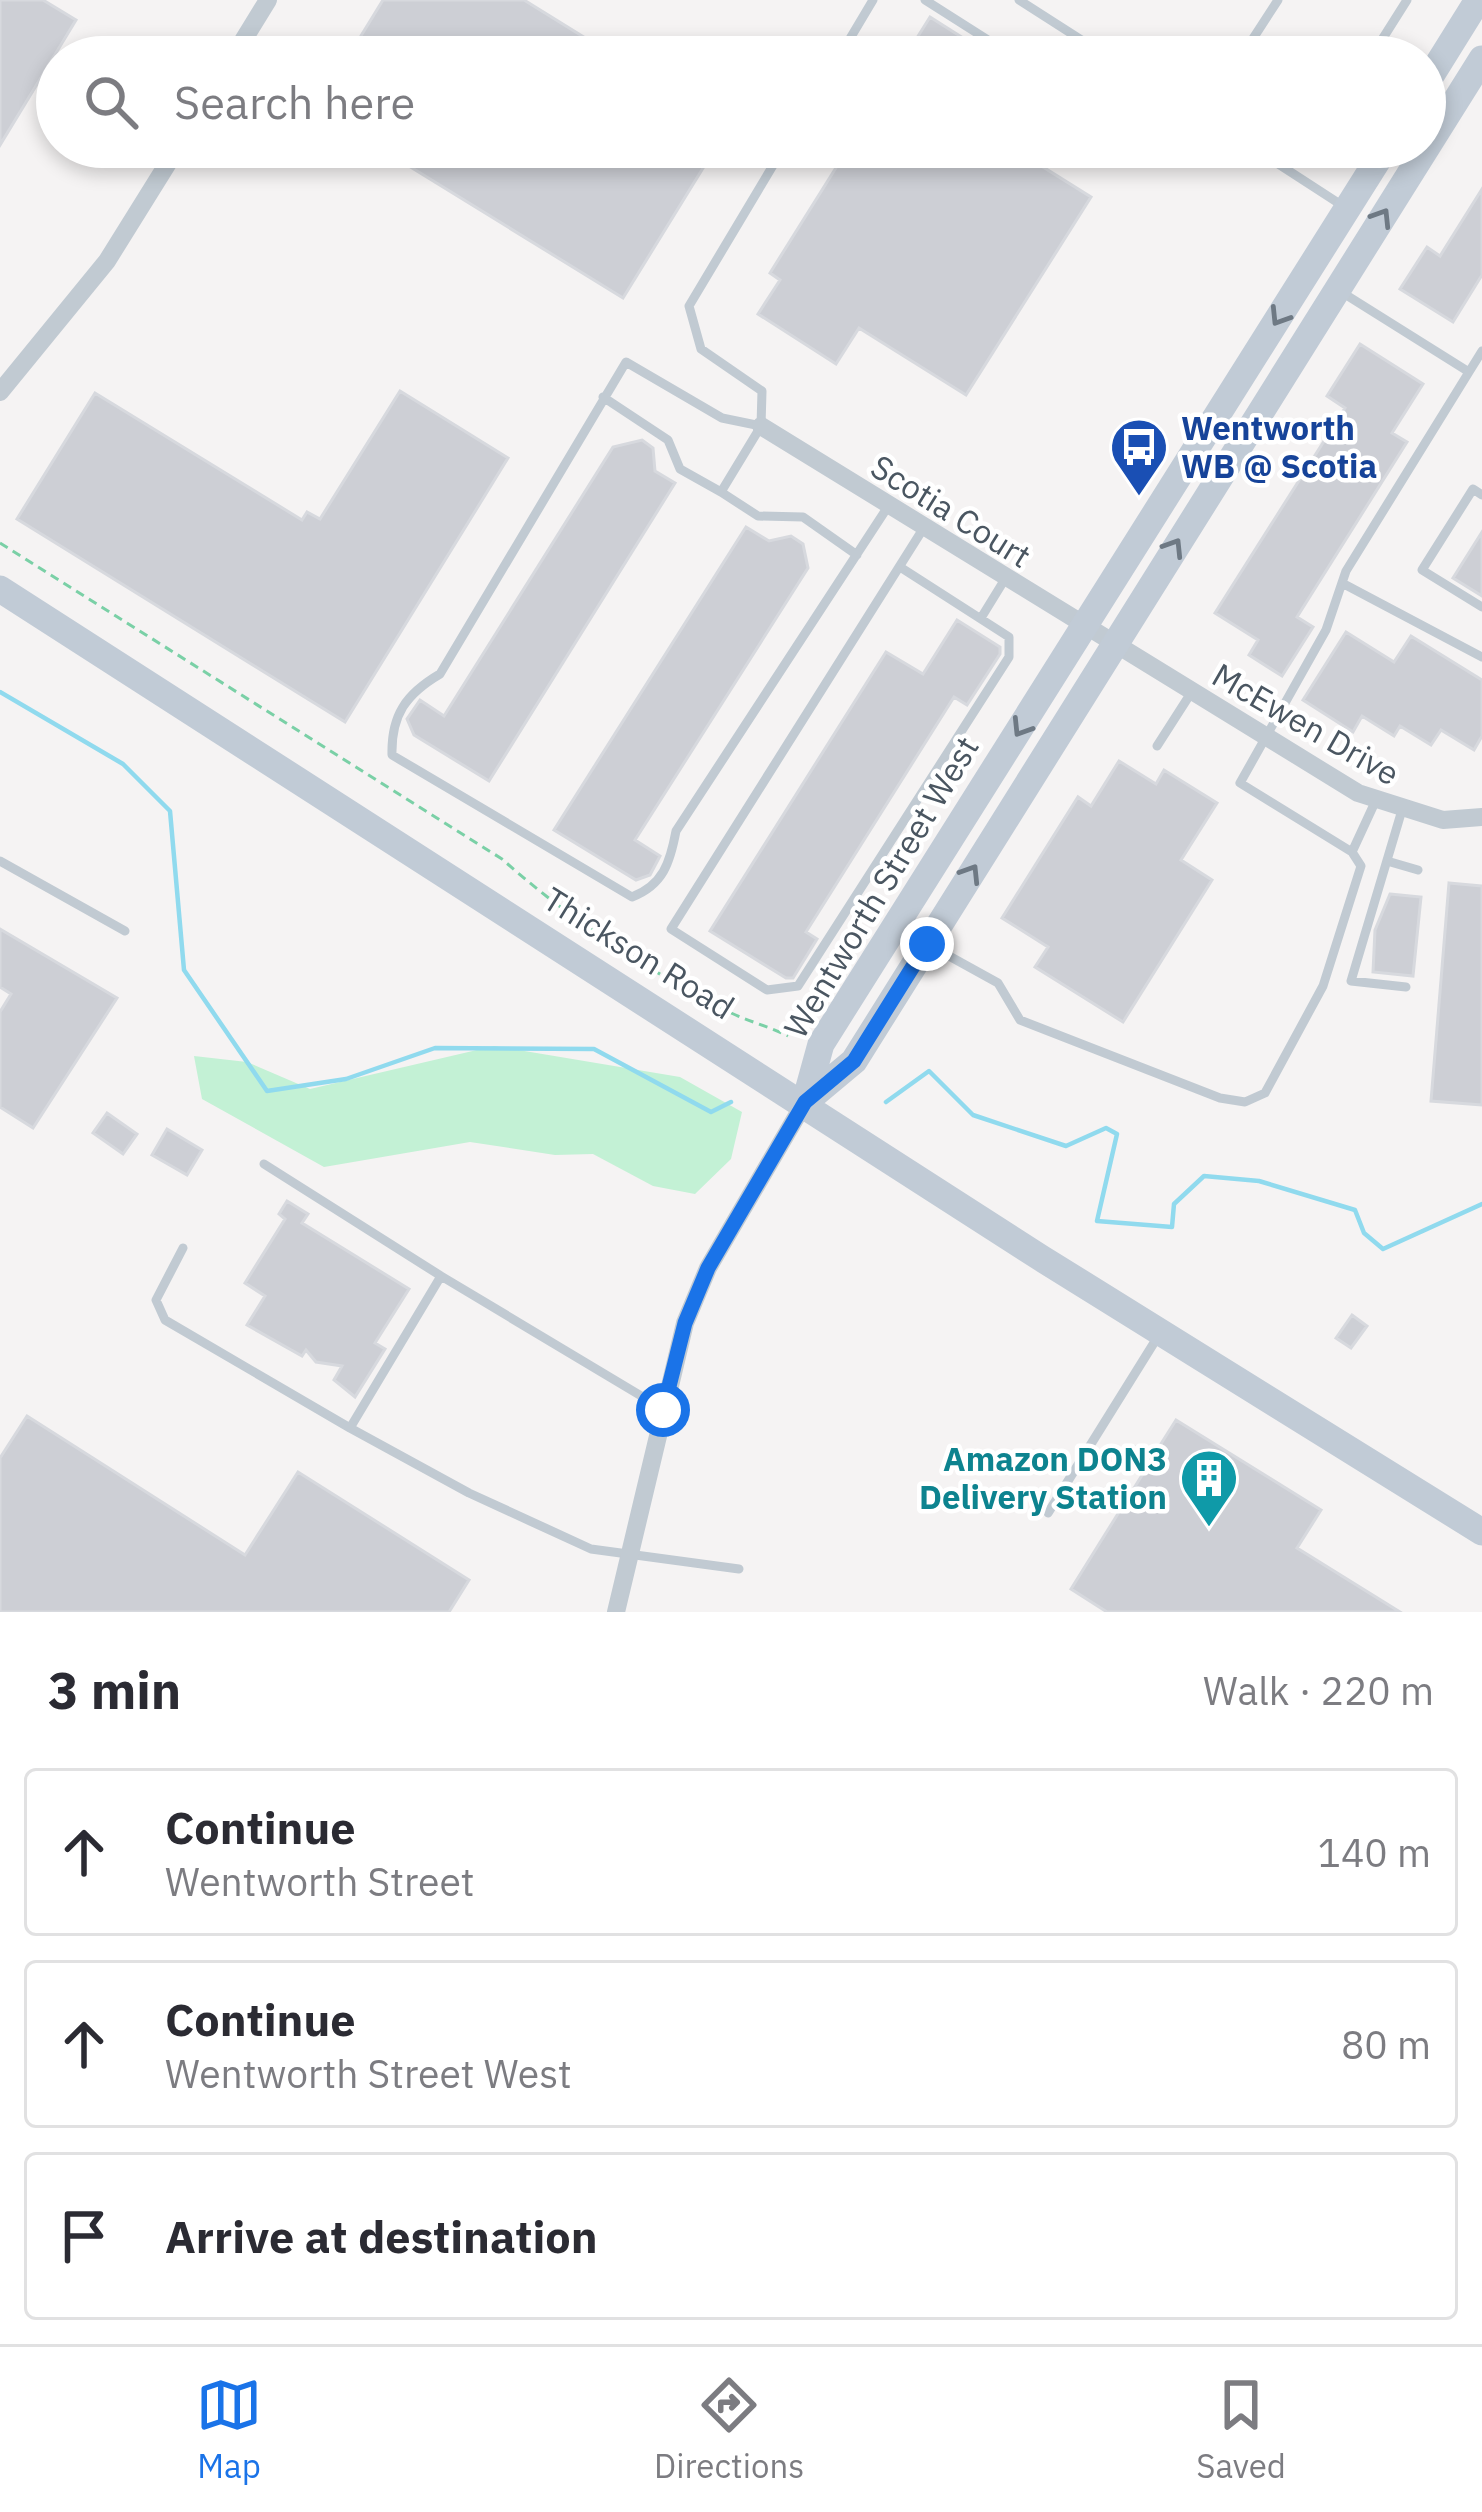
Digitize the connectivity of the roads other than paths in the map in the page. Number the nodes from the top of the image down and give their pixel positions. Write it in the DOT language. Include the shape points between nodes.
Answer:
graph roads {
  1 [pos="268,0"];
  2 [pos="873,0"];
  3 [pos="925,0"];
  4 [pos="1019,0"];
  5 [pos="1278,0"];
  6 [pos="1407,0"];
  7 [pos="1478,0"];
  8 [pos="245,36"];
  9 [pos="852,36"];
  10 [pos="983,36"];
  11 [pos="1075,36"];
  12 [pos="1255,36"];
  13 [pos="1384,36"];
  14 [pos="1446,51"];
  15 [pos="1482,58"];
  16 [pos="1446,115"];
  17 [pos="165,168"];
  18 [pos="771,168"];
  19 [pos="1284,168"];
  20 [pos="1373,168"];
  21 [pos="1413,168"];
  22 [pos="1347,209"];
  23 [pos="1337,289"];
  24 [pos="1482,351"];
  25 [pos="1469,372"];
  26 [pos="0,392"];
  27 [pos="603,398"];
  28 [pos="761,426"];
  29 [pos="721,492"];
  30 [pos="1482,495"];
  31 [pos="887,508"];
  32 [pos="922,529"];
  33 [pos="857,555"];
  34 [pos="900,567"];
  35 [pos="1005,579"];
  36 [pos="1342,583"];
  37 [pos="0,589"];
  38 [pos="1482,607"];
  39 [pos="981,618"];
  40 [pos="1083,629"];
  41 [pos="1111,646"];
  42 [pos="1482,657"];
  43 [pos="1191,693"];
  44 [pos="1268,739"];
  45 [pos="1157,746"];
  46 [pos="1376,800"];
  47 [pos="1402,810"];
  48 [pos="1482,817"];
  49 [pos="1352,852"];
  50 [pos="0,861"];
  51 [pos="1387,861"];
  52 [pos="1418,870"];
  53 [pos="125,931"];
  54 [pos="927,944"];
  55 [pos="1406,987"];
  56 [pos="805,1102"];
  57 [pos="264,1164"];
  58 [pos="183,1247"];
  59 [pos="441,1276"];
  60 [pos="1160,1333"];
  61 [pos="663,1410"];
  62 [pos="350,1428"];
  63 [pos="1048,1513"];
  64 [pos="1482,1532"];
  65 [pos="633,1551"];
  66 [pos="739,1569"];
  67 [pos="616,1612"];
  1 -- 8 [label="street"];
  2 -- 9 [label="lane"];
  3 -- 10 [label="lane"];
  4 -- 11 [label="lane"];
  5 -- 12 [label="lane"];
  6 -- 13 [label="lane"];
  7 -- 14 [label="main road"];
  16 -- 15 [label="main road, Wentworth Street West, one-way"];
  17 -- 26 [label="street" via="107,261"];
  18 -- 28 [label="lane" via="689,306 701,349 762,391"];
  19 -- 22 [label="lane"];
  20 -- 22 [label="main road, Wentworth Street West"];
  23 -- 21 [label="main road, Wentworth Street West, one-way"];
  22 -- 40 [label="main road, Wentworth Street West, one-way"];
  23 -- 25 [label="lane"];
  41 -- 23 [label="main road, Wentworth Street West, one-way"];
  24 -- 25 [label="lane"];
  25 -- 36 [label="lane"];
  27 -- 28 [label="lane" via="626,362 722,418"];
  27 -- 29 [label="lane" via="668,440 680,469"];
  27 -- 33 [label="lane" via="440,674 412,690 392,727 392,755 632,897 653,889 676,831"];
  28 -- 29 [label="lane"];
  28 -- 31 [label="street, Scotia Court"];
  29 -- 33 [label="lane" via="758,516 802,518"];
  30 -- 38 [label="lane" via="1473,489 1422,570"];
  31 -- 32 [label="street, Scotia Court"];
  31 -- 33 [label="lane"];
  32 -- 34 [label="lane"];
  32 -- 35 [label="street, Scotia Court"];
  34 -- 39 [label="lane"];
  34 -- 39 [label="lane" via="671,929 767,990 798,986 1009,657 1010,637"];
  35 -- 39 [label="lane"];
  35 -- 40 [label="street, Scotia Court"];
  36 -- 42 [label="lane"];
  36 -- 44 [label="lane"];
  37 -- 56 [label="main road, Thickson Road"];
  40 -- 41 [label="street, Scotia Court"];
  40 -- 56 [label="main road, Wentworth Street West, one-way" via="821,1044"];
  41 -- 43 [label="street, McEwen Drive"];
  54 -- 41 [label="main road, Wentworth Street West, one-way"];
  43 -- 44 [label="street, McEwen Drive"];
  43 -- 45 [label="lane"];
  44 -- 46 [label="street, McEwen Drive"];
  44 -- 49 [label="lane" via="1240,784"];
  46 -- 47 [label="street, McEwen Drive"];
  46 -- 49 [label="lane"];
  47 -- 48 [label="street, McEwen Drive" via="1443,820"];
  47 -- 51 [label="lane"];
  49 -- 54 [label="lane" via="1361,866 1323,986 1265,1094 1245,1102 1020,1020 998,983"];
  50 -- 53 [label="lane"];
  51 -- 52 [label="lane"];
  51 -- 55 [label="lane" via="1351,981"];
  54 -- 56 [label="main road, Wentworth Street West" via="854,1061"];
  56 -- 60 [label="main road, Thickson Road"];
  56 -- 61 [label="street" via="708,1268"];
  57 -- 59 [label="lane"];
  58 -- 62 [label="lane" via="156,1300 165,1320"];
  59 -- 61 [label="lane"];
  59 -- 62 [label="lane"];
  60 -- 63 [label="lane"];
  60 -- 64 [label="main road, Thickson Road"];
  61 -- 65 [label="street"];
  62 -- 65 [label="lane" via="553,1534 592,1549"];
  65 -- 66 [label="lane"];
  65 -- 67 [label="street"];
}
